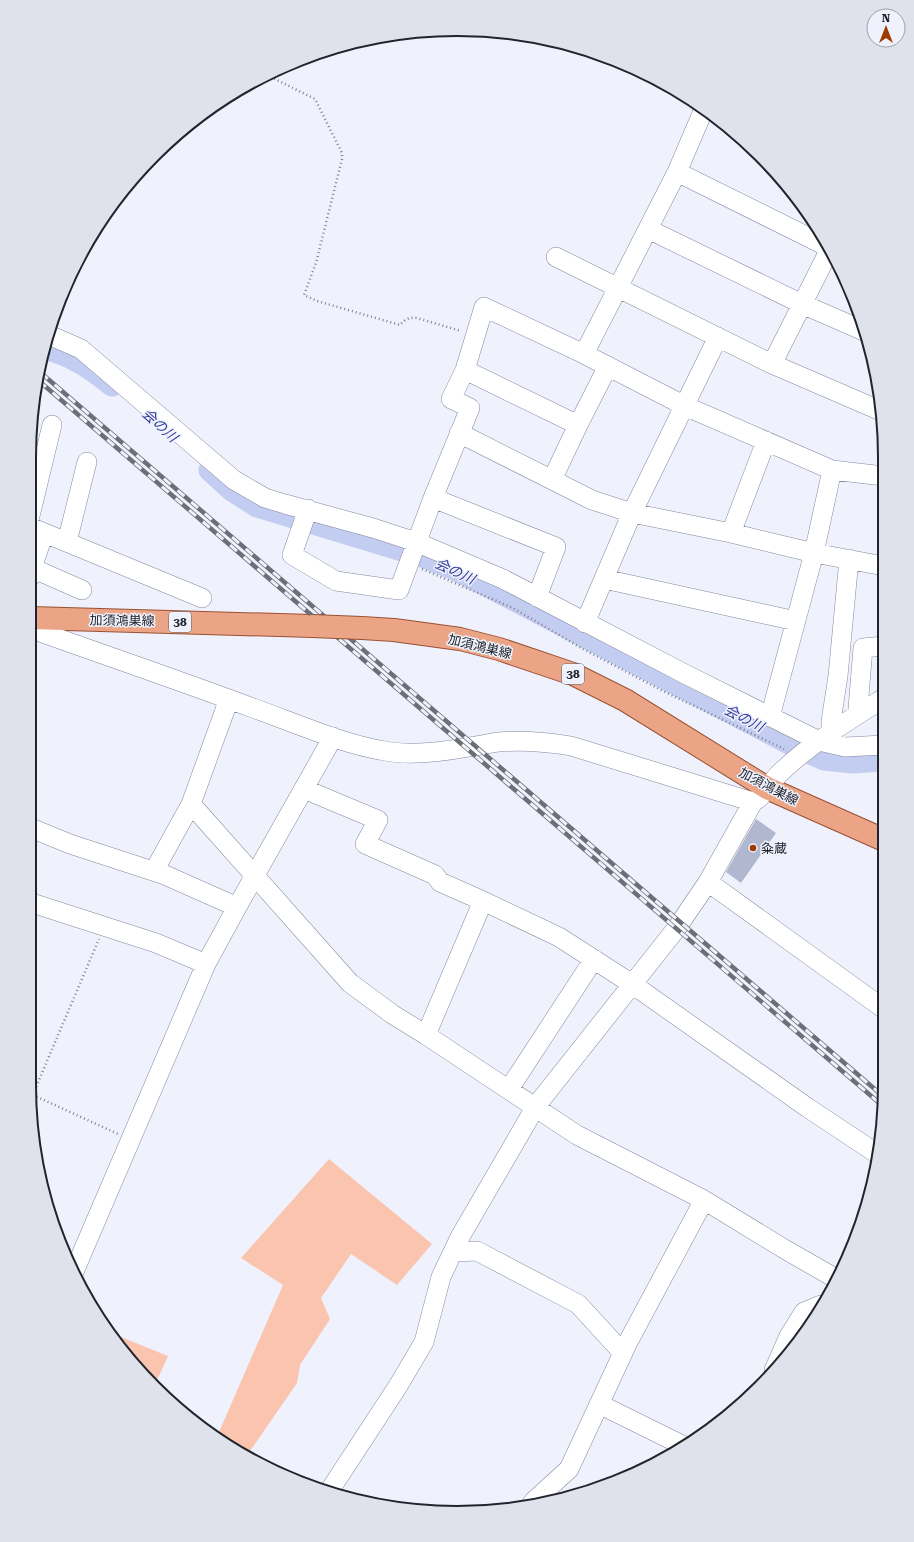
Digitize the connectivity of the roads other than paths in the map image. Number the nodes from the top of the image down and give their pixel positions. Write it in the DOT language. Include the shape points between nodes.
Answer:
graph roads {
  1 [pos="702,115"];
  2 [pos="677,172"];
  3 [pos="648,229"];
  4 [pos="820,244"];
  5 [pos="827,256"];
  6 [pos="556,257"];
  7 [pos="618,287"];
  8 [pos="802,304"];
  9 [pos="858,328"];
  10 [pos="53,337"];
  11 [pos="718,337"];
  12 [pos="584,354"];
  13 [pos="772,364"];
  14 [pos="608,366"];
  15 [pos="465,370"];
  16 [pos="685,406"];
  17 [pos="875,408"];
  18 [pos="52,425"];
  19 [pos="578,425"];
  20 [pos="459,433"];
  21 [pos="766,440"];
  22 [pos="86,462"];
  23 [pos="832,470"];
  24 [pos="878,475"];
  25 [pos="552,480"];
  26 [pos="36,491"];
  27 [pos="433,498"];
  28 [pos="632,513"];
  29 [pos="305,515"];
  30 [pos="37,530"];
  31 [pos="731,533"];
  32 [pos="67,542"];
  33 [pos="814,553"];
  34 [pos="412,554"];
  35 [pos="849,559"];
  36 [pos="878,565"];
  37 [pos="36,574"];
  38 [pos="604,579"];
  39 [pos="82,590"];
  40 [pos="536,597"];
  41 [pos="202,598"];
  42 [pos="36,618"];
  43 [pos="796,621"];
  44 [pos="585,623"];
  45 [pos="36,630"];
  46 [pos="878,647"];
  47 [pos="229,699"];
  48 [pos="878,702"];
  49 [pos="859,714"];
  50 [pos="770,717"];
  51 [pos="333,737"];
  52 [pos="821,739"];
  53 [pos="878,745"];
  54 [pos="304,789"];
  55 [pos="760,795"];
  56 [pos="191,804"];
  57 [pos="36,830"];
  58 [pos="878,838"];
  59 [pos="154,871"];
  60 [pos="255,877"];
  61 [pos="708,882"];
  62 [pos="483,901"];
  63 [pos="36,904"];
  64 [pos="237,908"];
  65 [pos="594,959"];
  66 [pos="206,964"];
  67 [pos="632,984"];
  68 [pos="878,1005"];
  69 [pos="426,1035"];
  70 [pos="509,1089"];
  71 [pos="536,1106"];
  72 [pos="872,1151"];
  73 [pos="704,1200"];
  74 [pos="453,1252"];
  75 [pos="77,1266"];
  76 [pos="832,1276"];
  77 [pos="814,1308"];
  78 [pos="794,1337"];
  79 [pos="623,1353"];
  80 [pos="599,1404"];
  81 [pos="678,1443"];
  82 [pos="332,1487"];
  83 [pos="540,1498"];
  1 -- 2 [label="street"];
  2 -- 3 [label="street"];
  2 -- 4 [label="street"];
  3 -- 7 [label="street"];
  3 -- 8 [label="street"];
  5 -- 8 [label="street"];
  6 -- 7 [label="street"];
  7 -- 11 [label="street"];
  7 -- 12 [label="street"];
  8 -- 9 [label="street"];
  8 -- 13 [label="street"];
  10 -- 29 [label="street" via="81,349 234,480"];
  11 -- 13 [label="street"];
  11 -- 16 [label="street"];
  12 -- 14 [label="street"];
  12 -- 15 [label="street" via="484,307"];
  13 -- 17 [label="street"];
  14 -- 16 [label="street"];
  14 -- 19 [label="street"];
  15 -- 19 [label="street"];
  15 -- 20 [label="street" via="451,399 470,408"];
  16 -- 21 [label="street"];
  16 -- 28 [label="street"];
  18 -- 26 [label="street"];
  19 -- 25 [label="street"];
  20 -- 25 [label="street"];
  20 -- 27 [label="street"];
  21 -- 23 [label="street"];
  21 -- 31 [label="street"];
  22 -- 32 [label="street"];
  23 -- 24 [label="street"];
  23 -- 33 [label="street"];
  25 -- 28 [label="street" via="592,500"];
  27 -- 34 [label="street"];
  27 -- 40 [label="street" via="556,547"];
  28 -- 31 [label="street"];
  28 -- 38 [label="street"];
  29 -- 34 [label="street" via="373,528"];
  29 -- 34 [label="street" via="292,555 336,581 399,590"];
  30 -- 32 [label="street"];
  31 -- 33 [label="street"];
  32 -- 41 [label="street"];
  33 -- 35 [label="street"];
  33 -- 43 [label="street"];
  34 -- 40 [label="street" via="503,579"];
  35 -- 36 [label="street"];
  35 -- 52 [label="street" via="838,676 830,721"];
  37 -- 39 [label="street"];
  38 -- 43 [label="street"];
  38 -- 44 [label="street"];
  40 -- 44 [label="street"];
  42 -- 55 [label="main road, 加須鴻巣線 / 38, bridge" via="362,628 460,639 573,674 625,700"];
  43 -- 50 [label="street"];
  44 -- 50 [label="street"];
  45 -- 47 [label="street"];
  46 -- 49 [label="street" via="863,648"];
  47 -- 51 [label="street"];
  47 -- 56 [label="street"];
  48 -- 49 [label="street"];
  49 -- 52 [label="street"];
  50 -- 52 [label="street"];
  51 -- 54 [label="street"];
  51 -- 55 [label="street" via="386,752 442,751 497,742 529,741 571,746"];
  52 -- 53 [label="street" via="845,747"];
  52 -- 55 [label="street" via="781,771"];
  54 -- 60 [label="street"];
  54 -- 62 [label="street" via="378,820 365,844 435,875 440,882"];
  55 -- 58 [label="main road, 加須鴻巣線 / 38"];
  55 -- 61 [label="street"];
  56 -- 59 [label="street"];
  56 -- 60 [label="street"];
  57 -- 59 [label="street" via="70,844"];
  59 -- 64 [label="street"];
  60 -- 64 [label="street"];
  60 -- 69 [label="street" via="350,983"];
  61 -- 67 [label="street"];
  61 -- 68 [label="street"];
  62 -- 65 [label="street" via="559,937"];
  62 -- 69 [label="street"];
  63 -- 66 [label="street" via="156,943"];
  64 -- 66 [label="street"];
  65 -- 67 [label="street"];
  65 -- 70 [label="street"];
  66 -- 75 [label="street"];
  67 -- 71 [label="street"];
  67 -- 72 [label="street"];
  69 -- 70 [label="street"];
  70 -- 71 [label="street"];
  71 -- 73 [label="street" via="576,1134"];
  71 -- 74 [label="street"];
  73 -- 76 [label="street"];
  73 -- 79 [label="street"];
  74 -- 79 [label="street" via="477,1252 578,1304"];
  74 -- 82 [label="street" via="442,1277 424,1342"];
  77 -- 78 [label="street" via="804,1312"];
  79 -- 80 [label="street"];
  80 -- 81 [label="street"];
  80 -- 83 [label="street" via="569,1469"];
}
